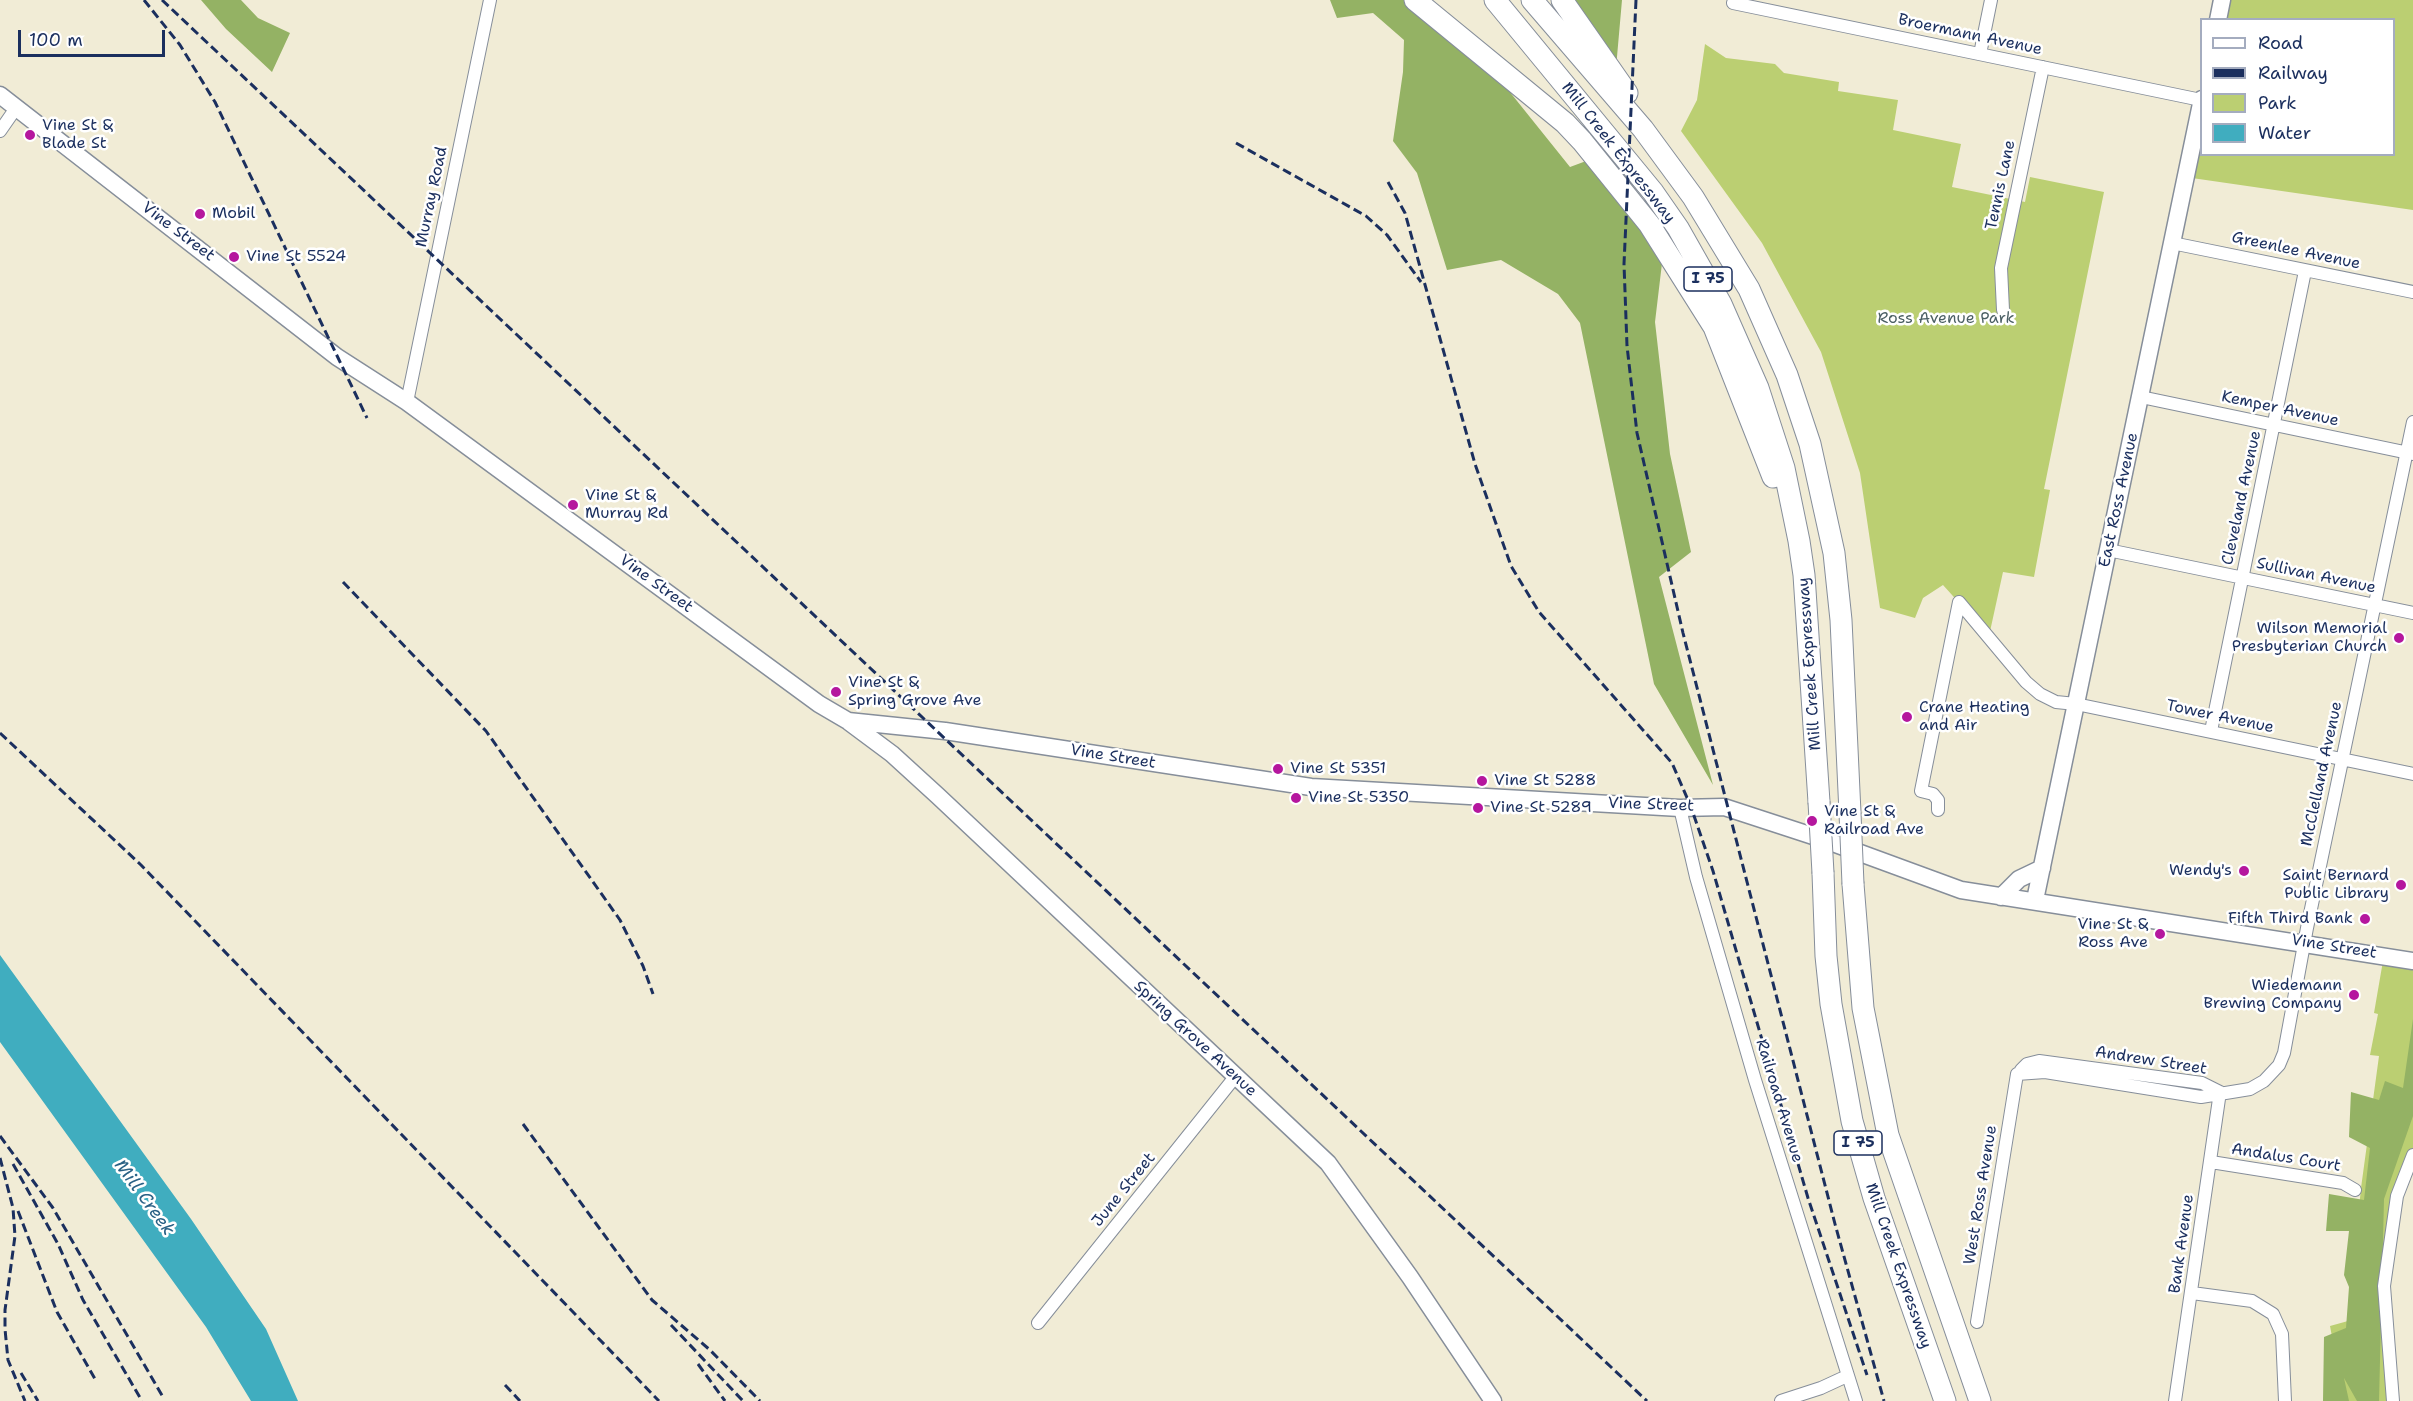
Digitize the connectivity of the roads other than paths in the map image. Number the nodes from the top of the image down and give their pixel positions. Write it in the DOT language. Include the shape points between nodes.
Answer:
graph roads {
  1 [pos="490,0"];
  2 [pos="1415,0"];
  3 [pos="1495,0"];
  4 [pos="1532,0"];
  5 [pos="1562,0"];
  6 [pos="1991,0"];
  7 [pos="2222,0"];
  8 [pos="1732,3"];
  9 [pos="2218,18"];
  10 [pos="1980,54"];
  11 [pos="2043,67"];
  12 [pos="0,95"];
  13 [pos="2200,99"];
  14 [pos="2200,104"];
  15 [pos="16,108"];
  16 [pos="1643,129"];
  17 [pos="0,131"];
  18 [pos="2172,243"];
  19 [pos="2305,270"];
  20 [pos="2413,292"];
  21 [pos="2004,310"];
  22 [pos="2140,397"];
  23 [pos="406,402"];
  24 [pos="2413,422"];
  25 [pos="2274,424"];
  26 [pos="2410,453"];
  27 [pos="2108,550"];
  28 [pos="2243,578"];
  29 [pos="2373,605"];
  30 [pos="2413,613"];
  31 [pos="1806,614"];
  32 [pos="2076,704"];
  33 [pos="848,721"];
  34 [pos="2211,731"];
  35 [pos="2342,760"];
  36 [pos="2413,774"];
  37 [pos="1680,808"];
  38 [pos="1938,810"];
  39 [pos="2042,868"];
  40 [pos="2001,897"];
  41 [pos="2035,900"];
  42 [pos="2304,942"];
  43 [pos="2413,961"];
  44 [pos="2017,1074"];
  45 [pos="1235,1077"];
  46 [pos="2220,1092"];
  47 [pos="2413,1155"];
  48 [pos="2211,1162"];
  49 [pos="2355,1190"];
  50 [pos="2192,1293"];
  51 [pos="1977,1322"];
  52 [pos="1038,1323"];
  53 [pos="1847,1376"];
  54 [pos="1493,1401"];
  55 [pos="1781,1401"];
  56 [pos="1856,1401"];
  57 [pos="1945,1401"];
  58 [pos="1980,1401"];
  59 [pos="2175,1401"];
  60 [pos="2285,1401"];
  61 [pos="2393,1401"];
  1 -- 23 [label="street, Murray Road"];
  2 -- 31 [label="highway" via="1582,141 1674,260 1714,327 1752,419 1777,492 1794,577"];
  3 -- 31 [label="highway, Mill Creek Expressway / I 75" via="1653,192 1697,258 1721,304 1758,388 1784,468 1799,541"];
  4 -- 16 [label="highway, Mill Creek Expressway / I 75"];
  5 -- 16 [label="highway" via="1636,107"];
  6 -- 10 [label="street"];
  7 -- 9 [label="main road"];
  8 -- 10 [label="street, Broermann Avenue"];
  10 -- 11 [label="street, Broermann Avenue"];
  11 -- 13 [label="street, Broermann Avenue"];
  11 -- 21 [label="street, Tennis Lane" via="2001,268"];
  12 -- 15 [label="main road, Vine Street"];
  14 -- 18 [label="main road, East Ross Avenue"];
  15 -- 17 [label="street"];
  15 -- 23 [label="main road, Vine Street" via="337,357"];
  16 -- 58 [label="highway, Mill Creek Expressway / I 75, bridge" via="1694,197 1733,260 1769,331 1822,489 1839,590 1863,1008 1885,1124 1904,1188"];
  18 -- 19 [label="street, Greenlee Avenue"];
  18 -- 22 [label="main road, East Ross Avenue"];
  19 -- 20 [label="street, Greenlee Avenue"];
  19 -- 25 [label="street, Cleveland Avenue"];
  22 -- 25 [label="street, Kemper Avenue"];
  22 -- 27 [label="main road, East Ross Avenue"];
  23 -- 33 [label="main road, Vine Street" via="819,704"];
  24 -- 26 [label="street, McClelland Avenue"];
  25 -- 26 [label="street, Kemper Avenue"];
  25 -- 28 [label="street, Cleveland Avenue"];
  26 -- 29 [label="street, McClelland Avenue"];
  27 -- 28 [label="street, Sullivan Avenue"];
  27 -- 32 [label="main road, East Ross Avenue"];
  28 -- 29 [label="street, Sullivan Avenue"];
  28 -- 34 [label="street, Cleveland Avenue"];
  29 -- 30 [label="street, Sullivan Avenue"];
  29 -- 35 [label="street, McClelland Avenue"];
  31 -- 57 [label="highway, Mill Creek Expressway / I 75, bridge" via="1831,1004 1852,1121 1877,1208"];
  32 -- 34 [label="street, Tower Avenue"];
  32 -- 38 [label="street, Tower Avenue" via="2048,699 2026,682 1959,602 1921,792 1933,794"];
  32 -- 39 [label="main road, East Ross Avenue"];
  33 -- 37 [label="main road, Vine Street" via="945,731 1311,787"];
  33 -- 45 [label="main road, Spring Grove Avenue" via="938,796"];
  34 -- 35 [label="street, Tower Avenue"];
  35 -- 36 [label="street, Tower Avenue"];
  35 -- 42 [label="street, McClelland Avenue"];
  37 -- 40 [label="main road, Vine Street" via="1724,807 1800,831 1939,884"];
  37 -- 53 [label="street, Railroad Avenue" via="1752,1069"];
  39 -- 40 [label="main road" via="2019,879"];
  39 -- 41 [label="main road, East Ross Avenue"];
  40 -- 41 [label="main road, Vine Street"];
  41 -- 42 [label="main road, Vine Street"];
  42 -- 43 [label="main road, Vine Street"];
  42 -- 46 [label="street, McClelland Avenue" via="2279,1065 2250,1089"];
  44 -- 46 [label="street, Andrew Street" via="2028,1064 2039,1061 2202,1083"];
  44 -- 51 [label="street, West Ross Avenue"];
  45 -- 52 [label="street, June Street"];
  45 -- 54 [label="main road, Spring Grove Avenue" via="1328,1163"];
  46 -- 48 [label="street, Bank Avenue"];
  47 -- 61 [label="street" via="2397,1196 2384,1286"];
  48 -- 49 [label="street, Andalus Court" via="2343,1183"];
  48 -- 50 [label="street, Bank Avenue"];
  50 -- 59 [label="street, Bank Avenue"];
  50 -- 60 [label="street" via="2252,1301 2273,1314 2282,1334"];
  53 -- 55 [label="street"];
  53 -- 56 [label="street, Railroad Avenue"];
}
